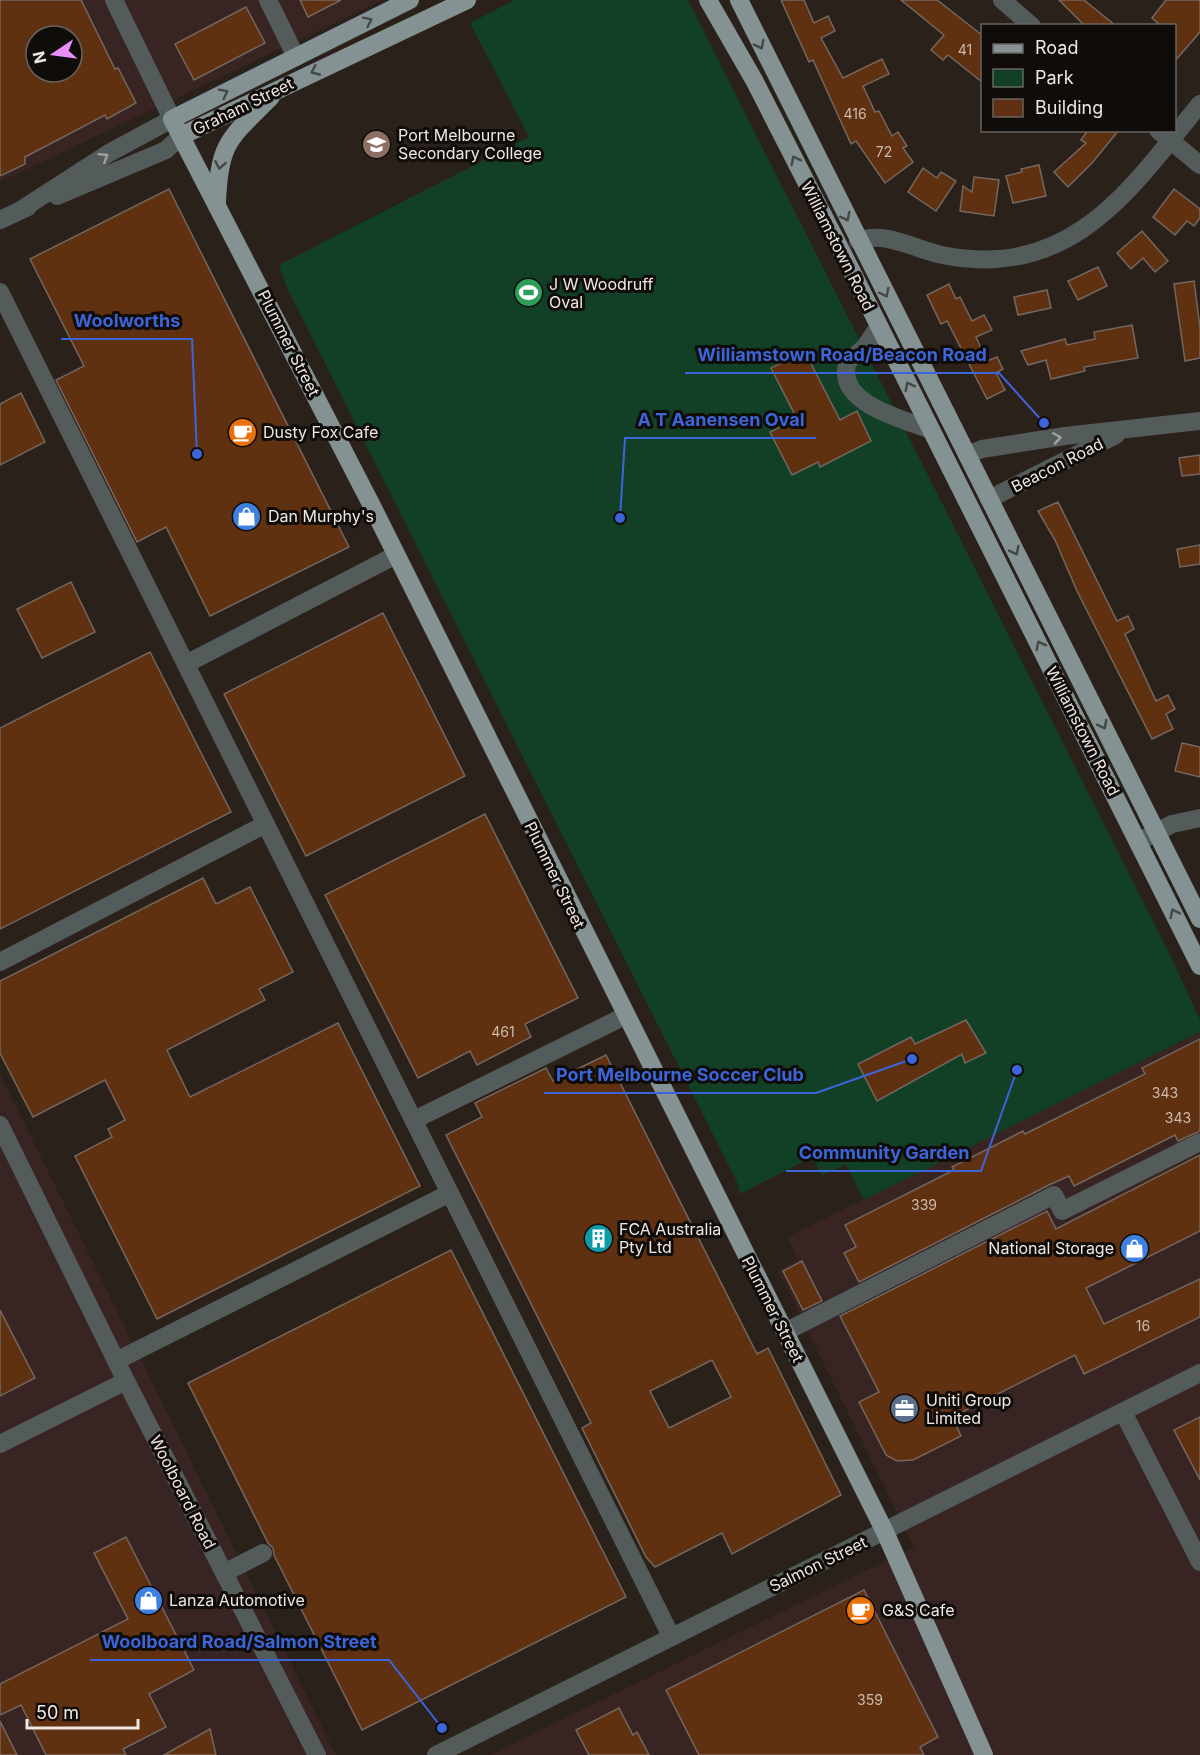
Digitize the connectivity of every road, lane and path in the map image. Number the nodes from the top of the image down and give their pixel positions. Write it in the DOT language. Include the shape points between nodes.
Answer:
graph roads {
  1 [pos="114,0"];
  2 [pos="268,0"];
  3 [pos="410,0"];
  4 [pos="466,0"];
  5 [pos="708,0"];
  6 [pos="739,0"];
  7 [pos="1002,0"];
  8 [pos="446,5"];
  9 [pos="1030,24"];
  10 [pos="296,57"];
  11 [pos="280,87"];
  12 [pos="1200,104"];
  13 [pos="172,119"];
  14 [pos="1176,125"];
  15 [pos="1164,135"];
  16 [pos="181,136"];
  17 [pos="1200,165"];
  18 [pos="217,206"];
  19 [pos="19,211"];
  20 [pos="0,220"];
  21 [pos="858,241"];
  22 [pos="841,250"];
  23 [pos="0,292"];
  24 [pos="879,326"];
  25 [pos="1200,421"];
  26 [pos="931,430"];
  27 [pos="1126,431"];
  28 [pos="967,455"];
  29 [pos="964,495"];
  30 [pos="989,499"];
  31 [pos="396,555"];
  32 [pos="186,664"];
  33 [pos="1200,818"];
  34 [pos="266,824"];
  35 [pos="1156,832"];
  36 [pos="1138,842"];
  37 [pos="1200,919"];
  38 [pos="0,962"];
  39 [pos="1200,966"];
  40 [pos="625,1016"];
  41 [pos="414,1120"];
  42 [pos="0,1125"];
  43 [pos="1200,1142"];
  44 [pos="450,1193"];
  45 [pos="785,1332"];
  46 [pos="116,1361"];
  47 [pos="1200,1372"];
  48 [pos="126,1381"];
  49 [pos="1123,1412"];
  50 [pos="0,1444"];
  51 [pos="885,1532"];
  52 [pos="262,1553"];
  53 [pos="1200,1562"];
  54 [pos="224,1573"];
  55 [pos="671,1636"];
  56 [pos="317,1755"];
  57 [pos="436,1755"];
  58 [pos="984,1755"];
  1 -- 13 [label="street, Plummer Street"];
  2 -- 10 [label="street"];
  10 -- 3 [label="main road, Graham Street, one-way"];
  4 -- 8 [label="main road, Graham Street"];
  22 -- 5 [label="main road, Williamstown Road, one-way" via="758,87"];
  6 -- 21 [label="main road, Williamstown Road, one-way"];
  7 -- 9 [label="street"];
  8 -- 11 [label="main road, Graham Street, one-way"];
  13 -- 10 [label="main road, Graham Street, one-way"];
  11 -- 16 [label="main road, Graham Street"];
  11 -- 18 [label="main road, one-way" via="224,149 218,172"];
  12 -- 14 [label="street"];
  13 -- 16 [label="main road, Plummer Street"];
  19 -- 13 [label="street, Graham Street, one-way" via="109,153"];
  15 -- 17 [label="street"];
  15 -- 21 [label="street" via="1113,207 1077,233 1036,252 976,259 938,254 883,239"];
  16 -- 18 [label="main road, Plummer Street"];
  16 -- 19 [label="street, Graham Street" via="166,150 147,159"];
  18 -- 31 [label="main road, Plummer Street"];
  19 -- 20 [label="street, Graham Street"];
  21 -- 22 [label="main road"];
  21 -- 28 [label="main road, Williamstown Road, one-way"];
  22 -- 24 [label="main road, Williamstown Road"];
  23 -- 32 [label="street"];
  26 -- 24 [label="main road, Williamstown Road, one-way"];
  24 -- 26 [label="street" via="864,348 848,361 846,373 851,390 867,404"];
  25 -- 27 [label="street, Beacon Road"];
  26 -- 29 [label="main road, Williamstown Road"];
  28 -- 27 [label="street, Beacon Road, one-way" via="981,449 1065,436"];
  27 -- 30 [label="street, Beacon Road"];
  28 -- 29 [label="main road"];
  28 -- 30 [label="main road, Williamstown Road"];
  29 -- 30 [label="main road"];
  36 -- 29 [label="main road, Williamstown Road, one-way"];
  30 -- 35 [label="main road, Williamstown Road, one-way"];
  31 -- 32 [label="street"];
  31 -- 40 [label="main road, Plummer Street"];
  32 -- 34 [label="street"];
  33 -- 35 [label="street"];
  34 -- 38 [label="street"];
  34 -- 41 [label="street"];
  35 -- 36 [label="street"];
  35 -- 37 [label="main road, Williamstown Road"];
  39 -- 36 [label="main road, Williamstown Road, one-way"];
  40 -- 41 [label="street"];
  40 -- 45 [label="main road, Plummer Street"];
  41 -- 44 [label="street"];
  42 -- 46 [label="street, Woolboard Road"];
  43 -- 45 [label="street" via="1062,1211 1054,1194"];
  44 -- 46 [label="street"];
  44 -- 55 [label="street"];
  45 -- 51 [label="main road, Plummer Street"];
  46 -- 48 [label="street, Woolboard Road"];
  47 -- 49 [label="street, Salmon Street"];
  48 -- 50 [label="street"];
  48 -- 54 [label="street, Woolboard Road"];
  49 -- 51 [label="street, Salmon Street"];
  49 -- 53 [label="street"];
  51 -- 55 [label="street, Salmon Street"];
  51 -- 58 [label="main road, Plummer Street"];
  52 -- 54 [label="street"];
  54 -- 56 [label="street, Woolboard Road"];
  55 -- 57 [label="street, Salmon Street"];
}
